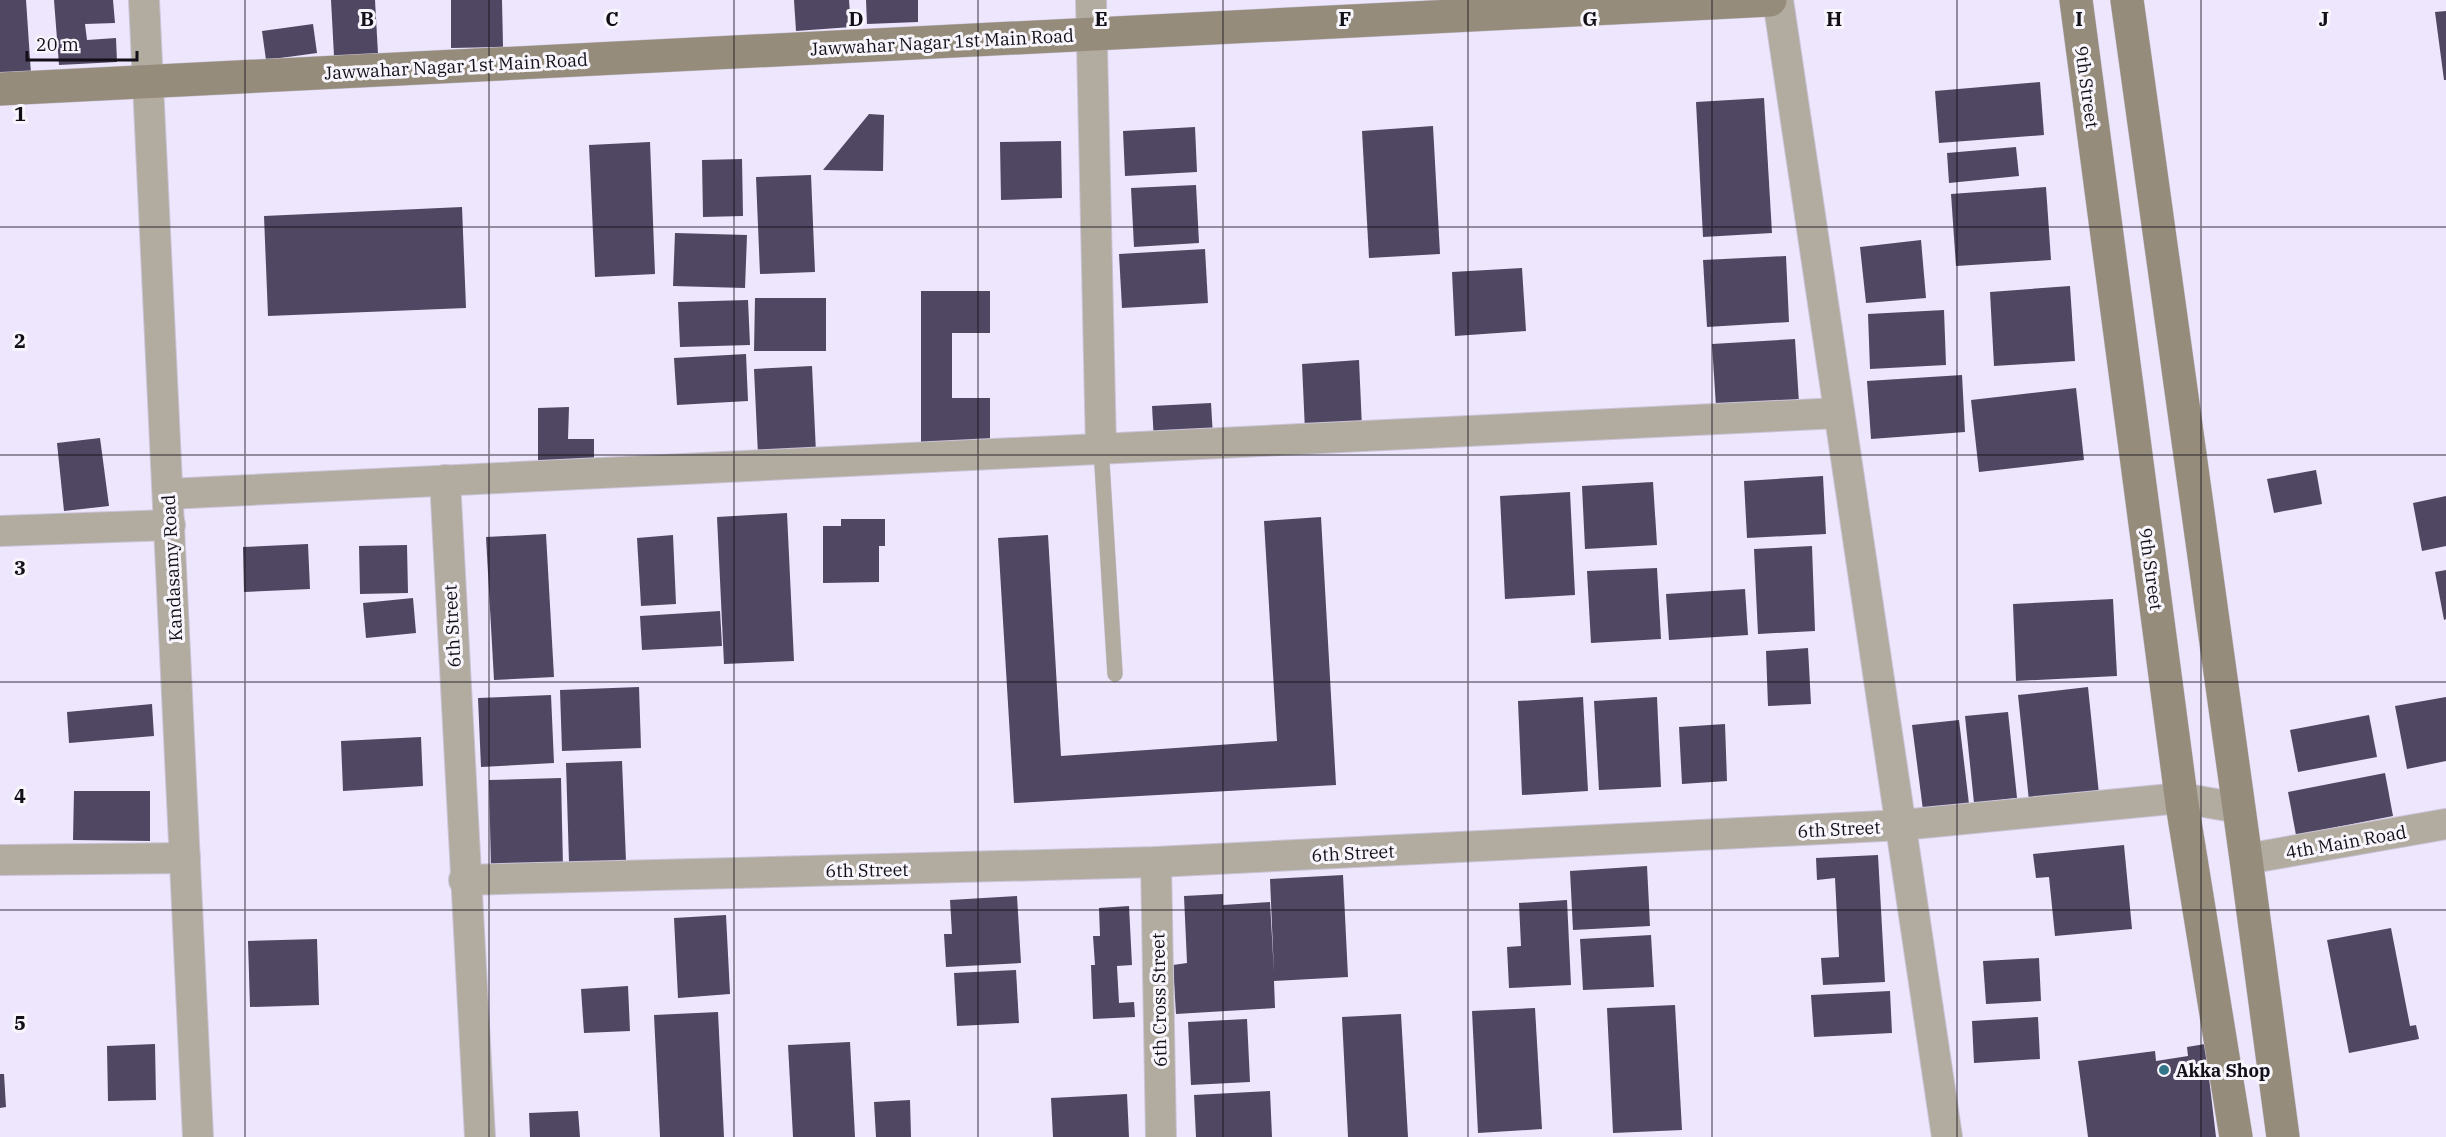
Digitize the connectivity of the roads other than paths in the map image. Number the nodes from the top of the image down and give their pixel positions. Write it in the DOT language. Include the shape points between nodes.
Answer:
graph roads {
  1 [pos="144,0"];
  2 [pos="1091,0"];
  3 [pos="1770,0"];
  4 [pos="1778,0"];
  5 [pos="2076,0"];
  6 [pos="2127,0"];
  7 [pos="1092,34"];
  8 [pos="149,81"];
  9 [pos="0,89"];
  10 [pos="1839,413"];
  11 [pos="1101,448"];
  12 [pos="445,480"];
  13 [pos="168,494"];
  14 [pos="170,525"];
  15 [pos="0,531"];
  16 [pos="1115,674"];
  17 [pos="2181,798"];
  18 [pos="2239,808"];
  19 [pos="2446,824"];
  20 [pos="1902,825"];
  21 [pos="185,858"];
  22 [pos="0,860"];
  23 [pos="2247,860"];
  24 [pos="1156,862"];
  25 [pos="465,880"];
  26 [pos="198,1137"];
  27 [pos="480,1137"];
  28 [pos="1161,1137"];
  29 [pos="1947,1137"];
  30 [pos="2236,1137"];
  31 [pos="2283,1137"];
  1 -- 8 [label="street, Kandasamy Road"];
  2 -- 7 [label="street"];
  3 -- 7 [label="main road, Jawwahar Nagar 1st Main Road"];
  4 -- 10 [label="street"];
  5 -- 17 [label="main road, 9th Street"];
  6 -- 18 [label="main road"];
  7 -- 8 [label="main road, Jawwahar Nagar 1st Main Road"];
  7 -- 11 [label="street"];
  8 -- 9 [label="main road, Jawwahar Nagar 1st Main Road"];
  8 -- 13 [label="street, Kandasamy Road"];
  10 -- 11 [label="street"];
  10 -- 20 [label="street"];
  11 -- 12 [label="street"];
  11 -- 16 [label="lane"];
  12 -- 13 [label="street"];
  12 -- 25 [label="street, 6th Street"];
  13 -- 14 [label="street, Kandasamy Road"];
  14 -- 15 [label="street"];
  14 -- 21 [label="street, Kandasamy Road"];
  17 -- 18 [label="street, 6th Street"];
  17 -- 20 [label="street, 6th Street"];
  17 -- 30 [label="main road, 9th Street"];
  18 -- 23 [label="main road"];
  19 -- 23 [label="street, 4th Main Road"];
  20 -- 24 [label="street, 6th Street"];
  20 -- 29 [label="street"];
  21 -- 22 [label="street"];
  21 -- 26 [label="street, Kandasamy Road"];
  23 -- 31 [label="main road"];
  24 -- 25 [label="street, 6th Street"];
  24 -- 28 [label="street, 6th Cross Street"];
  25 -- 27 [label="street, 6th Street"];
}
